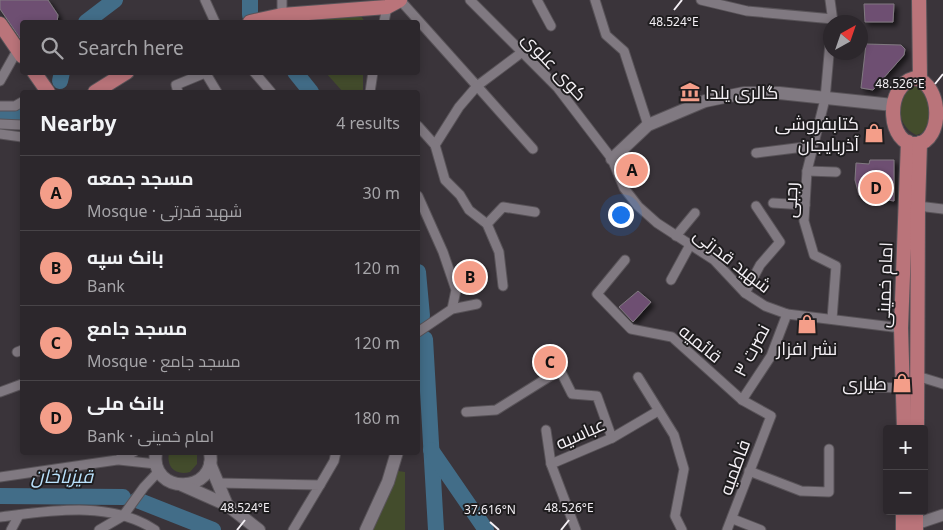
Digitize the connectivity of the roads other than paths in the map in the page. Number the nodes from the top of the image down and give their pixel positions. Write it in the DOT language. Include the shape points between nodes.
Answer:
graph roads {
  1 [pos="205,0"];
  2 [pos="282,0"];
  3 [pos="400,0"];
  4 [pos="470,0"];
  5 [pos="537,0"];
  6 [pos="594,0"];
  7 [pos="701,0"];
  8 [pos="830,0"];
  9 [pos="913,0"];
  10 [pos="919,0"];
  11 [pos="387,7"];
  12 [pos="832,15"];
  13 [pos="282,16"];
  14 [pos="214,20"];
  15 [pos="261,20"];
  16 [pos="384,20"];
  17 [pos="418,20"];
  18 [pos="823,20"];
  19 [pos="420,22"];
  20 [pos="551,26"];
  21 [pos="1,28"];
  22 [pos="20,53"];
  23 [pos="521,53"];
  24 [pos="828,60"];
  25 [pos="36,75"];
  26 [pos="121,75"];
  27 [pos="200,75"];
  28 [pos="206,75"];
  29 [pos="257,75"];
  30 [pos="373,75"];
  31 [pos="915,79"];
  32 [pos="0,81"];
  33 [pos="477,86"];
  34 [pos="44,90"];
  35 [pos="97,90"];
  36 [pos="177,90"];
  37 [pos="216,90"];
  38 [pos="269,90"];
  39 [pos="372,90"];
  40 [pos="825,99"];
  41 [pos="20,103"];
  42 [pos="0,106"];
  43 [pos="893,106"];
  44 [pos="940,113"];
  45 [pos="0,124"];
  46 [pos="20,125"];
  47 [pos="648,125"];
  48 [pos="420,128"];
  49 [pos="0,134"];
  50 [pos="20,137"];
  51 [pos="914,143"];
  52 [pos="435,144"];
  53 [pos="812,146"];
  54 [pos="533,149"];
  55 [pos="756,153"];
  56 [pos="612,159"];
  57 [pos="807,171"];
  58 [pos="836,172"];
  59 [pos="420,200"];
  60 [pos="774,203"];
  61 [pos="805,205"];
  62 [pos="756,206"];
  63 [pos="918,206"];
  64 [pos="943,209"];
  65 [pos="535,212"];
  66 [pos="695,213"];
  67 [pos="487,224"];
  68 [pos="676,236"];
  69 [pos="690,245"];
  70 [pos="625,260"];
  71 [pos="671,280"];
  72 [pos="503,286"];
  73 [pos="745,293"];
  74 [pos="477,304"];
  75 [pos="452,309"];
  76 [pos="787,314"];
  77 [pos="832,319"];
  78 [pos="902,328"];
  79 [pos="420,331"];
  80 [pos="917,376"];
  81 [pos="638,377"];
  82 [pos="943,384"];
  83 [pos="20,385"];
  84 [pos="870,387"];
  85 [pos="903,388"];
  86 [pos="0,392"];
  87 [pos="742,400"];
  88 [pos="658,411"];
  89 [pos="466,412"];
  90 [pos="771,416"];
  91 [pos="904,425"];
  92 [pos="917,425"];
  93 [pos="546,430"];
  94 [pos="612,438"];
  95 [pos="829,449"];
  96 [pos="335,455"];
  97 [pos="396,455"];
  98 [pos="115,456"];
  99 [pos="210,458"];
  100 [pos="157,462"];
  101 [pos="550,464"];
  102 [pos="749,470"];
  103 [pos="0,477"];
  104 [pos="218,483"];
  105 [pos="182,485"];
  106 [pos="320,485"];
  107 [pos="227,505"];
  108 [pos="20,515"];
  109 [pos="903,515"];
  110 [pos="943,515"];
  111 [pos="123,516"];
  112 [pos="0,517"];
  113 [pos="733,519"];
  114 [pos="916,522"];
  115 [pos="153,529"];
  116 [pos="11,530"];
  117 [pos="99,530"];
  118 [pos="259,530"];
  119 [pos="293,530"];
  120 [pos="366,530"];
  121 [pos="576,530"];
  122 [pos="682,530"];
  123 [pos="727,530"];
  124 [pos="760,530"];
  125 [pos="903,530"];
  1 -- 14 [label="street"];
  2 -- 13 [label="street"];
  3 -- 11 [label="main road"];
  3 -- 17 [label="street"];
  4 -- 23 [label="street, کوی علوی"];
  5 -- 20 [label="street"];
  6 -- 47 [label="street" via="606,35 624,51"];
  7 -- 18 [label="street" via="747,10"];
  8 -- 12 [label="street"];
  9 -- 31 [label="main road"];
  10 -- 31 [label="main road"];
  11 -- 13 [label="main road"];
  11 -- 16 [label="street"];
  13 -- 15 [label="main road"];
  19 -- 33 [label="street"];
  21 -- 22 [label="main road"];
  22 -- 32 [label="street"];
  23 -- 33 [label="street"];
  23 -- 56 [label="street, کوی علوی" via="557,87"];
  24 -- 40 [label="street, رجبی"];
  25 -- 34 [label="main road"];
  26 -- 35 [label="main road"];
  27 -- 36 [label="street" via="176,85"];
  28 -- 37 [label="street"];
  29 -- 38 [label="street"];
  30 -- 39 [label="street"];
  31 -- 43 [label="main road" via="900,86"];
  31 -- 44 [label="main road" via="929,86"];
  33 -- 52 [label="street"];
  33 -- 54 [label="street"];
  40 -- 43 [label="main road"];
  40 -- 47 [label="main road" via="779,93 744,93 705,101"];
  40 -- 53 [label="street, رجبی"];
  41 -- 42 [label="street"];
  43 -- 51 [label="main road" via="896,128"];
  44 -- 51 [label="main road" via="930,137"];
  45 -- 46 [label="street"];
  47 -- 56 [label="main road"];
  48 -- 52 [label="street"];
  49 -- 50 [label="street"];
  51 -- 63 [label="main road, امام خمینی"];
  51 -- 78 [label="main road, امام خمینی"];
  52 -- 67 [label="street" via="445,180 469,210"];
  53 -- 55 [label="street"];
  53 -- 57 [label="street, رجبی"];
  56 -- 68 [label="street, شهید قدرتی" via="624,188 638,206"];
  57 -- 58 [label="street"];
  57 -- 61 [label="street, رجبی"];
  59 -- 75 [label="street" via="456,290"];
  60 -- 61 [label="street"];
  61 -- 77 [label="street, رجبی" via="804,221 814,255 836,266"];
  62 -- 73 [label="street" via="780,242 760,265"];
  63 -- 64 [label="street"];
  63 -- 80 [label="main road, امام خمینی"];
  65 -- 67 [label="street" via="502,207"];
  66 -- 68 [label="street"];
  67 -- 72 [label="street" via="499,252"];
  68 -- 69 [label="street, شهید قدرتی"];
  69 -- 71 [label="street"];
  69 -- 73 [label="street, شهید قدرتی" via="714,260"];
  70 -- 87 [label="street, قائمیه" via="597,294 631,329 672,337"];
  73 -- 76 [label="street, شهید قدرتی" via="765,306"];
  74 -- 75 [label="street"];
  75 -- 79 [label="street"];
  76 -- 77 [label="street, شهید قدرتی"];
  76 -- 87 [label="street, نصرت ۳" via="771,356"];
  77 -- 78 [label="street, شهید قدرتی"];
  78 -- 85 [label="main road, امام خمینی"];
  80 -- 82 [label="street"];
  80 -- 92 [label="main road, امام خمینی"];
  81 -- 88 [label="street"];
  83 -- 86 [label="street"];
  84 -- 85 [label="street"];
  85 -- 91 [label="main road, امام خمینی"];
  87 -- 90 [label="street, قائمیه"];
  88 -- 94 [label="street, عباسیه"];
  88 -- 122 [label="street" via="674,435 684,470 675,516"];
  89 -- 94 [label="street" via="496,410 560,370 572,394 597,396"];
  90 -- 102 [label="street, فاطمیه"];
  93 -- 101 [label="street"];
  94 -- 101 [label="street, عباسیه"];
  95 -- 102 [label="street" via="829,492 801,491"];
  96 -- 106 [label="street"];
  97 -- 120 [label="main road"];
  98 -- 100 [label="street"];
  98 -- 103 [label="street"];
  99 -- 104 [label="main road"];
  99 -- 105 [label="main road" via="200,480"];
  100 -- 105 [label="main road" via="166,479"];
  100 -- 111 [label="street"];
  101 -- 121 [label="street, عباسیه"];
  102 -- 113 [label="street, فاطمیه"];
  104 -- 106 [label="street"];
  104 -- 107 [label="main road"];
  105 -- 107 [label="main road"];
  106 -- 119 [label="street"];
  107 -- 118 [label="main road"];
  108 -- 111 [label="street" via="83,509"];
  108 -- 112 [label="street"];
  108 -- 116 [label="street"];
  109 -- 125 [label="main road"];
  110 -- 114 [label="street"];
  111 -- 115 [label="street"];
  111 -- 117 [label="street"];
  113 -- 123 [label="street, فاطمیه"];
  113 -- 124 [label="street"];
}
